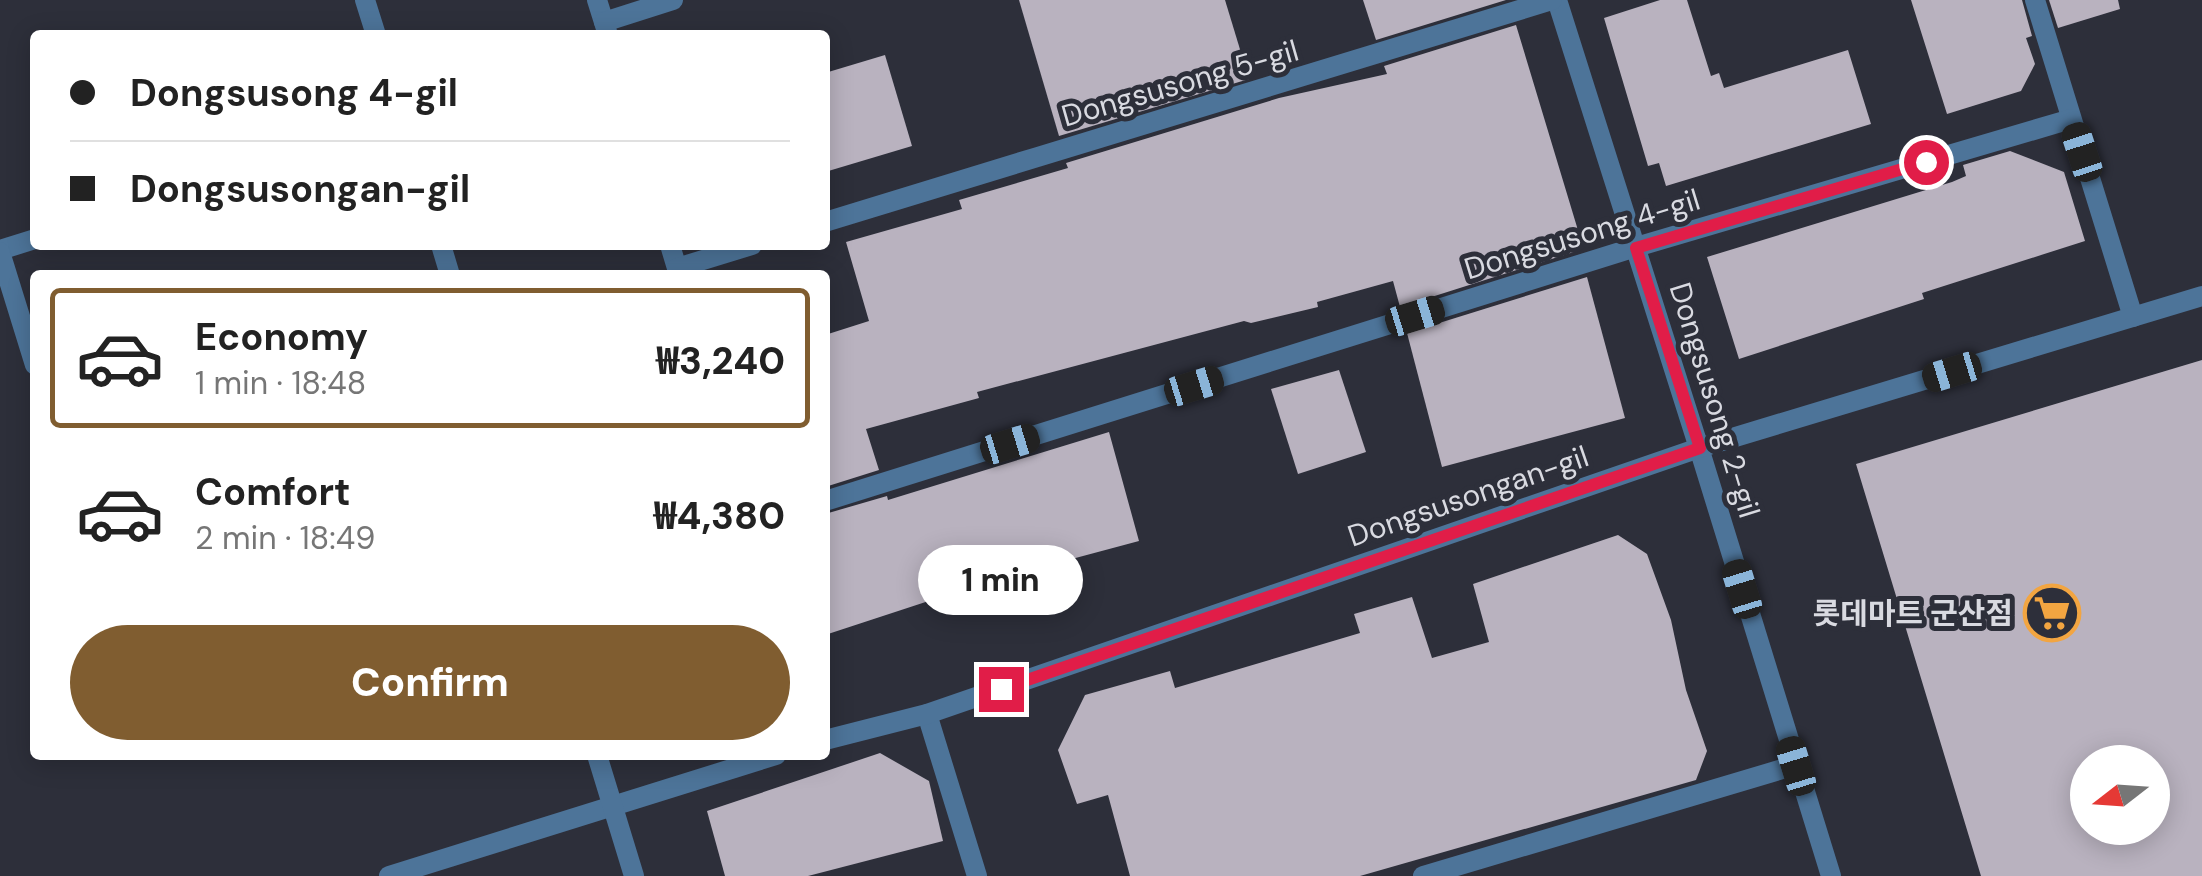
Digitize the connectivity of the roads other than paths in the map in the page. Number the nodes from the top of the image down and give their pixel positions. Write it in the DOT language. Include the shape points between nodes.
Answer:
graph roads {
  1 [pos="365,0"];
  2 [pos="598,0"];
  3 [pos="673,0"];
  4 [pos="1554,0"];
  5 [pos="2034,0"];
  6 [pos="606,28"];
  7 [pos="374,30"];
  8 [pos="2071,119"];
  9 [pos="830,220"];
  10 [pos="30,241"];
  11 [pos="1636,248"];
  12 [pos="738,250"];
  13 [pos="0,251"];
  14 [pos="683,270"];
  15 [pos="2202,296"];
  16 [pos="2133,317"];
  17 [pos="30,349"];
  18 [pos="1700,448"];
  19 [pos="830,499"];
  20 [pos="927,714"];
  21 [pos="830,739"];
  22 [pos="599,760"];
  23 [pos="761,760"];
  24 [pos="1796,766"];
  25 [pos="613,808"];
  26 [pos="389,876"];
  27 [pos="634,876"];
  28 [pos="977,876"];
  29 [pos="1422,876"];
  30 [pos="1831,876"];
  1 -- 7 [label="street"];
  2 -- 6 [label="street"];
  3 -- 6 [label="street"];
  4 -- 9 [label="street, Dongsusong 5-gil"];
  4 -- 11 [label="street, Dongsusong 2-gil"];
  5 -- 8 [label="street"];
  8 -- 11 [label="street, Dongsusong 4-gil"];
  8 -- 16 [label="street"];
  10 -- 13 [label="street"];
  11 -- 18 [label="street, Dongsusong 2-gil"];
  11 -- 19 [label="street, Dongsusong 4-gil"];
  12 -- 14 [label="street"];
  13 -- 17 [label="street"];
  15 -- 16 [label="street, Dongsusongan-gil"];
  16 -- 18 [label="street, Dongsusongan-gil"];
  18 -- 20 [label="street, Dongsusongan-gil"];
  18 -- 24 [label="street, Dongsusong 2-gil"];
  20 -- 21 [label="street, Dongsusongan-gil"];
  20 -- 28 [label="street"];
  22 -- 25 [label="street"];
  23 -- 25 [label="street"];
  24 -- 29 [label="street"];
  24 -- 30 [label="street, Dongsusong 2-gil"];
  25 -- 26 [label="street"];
  25 -- 27 [label="street"];
}
